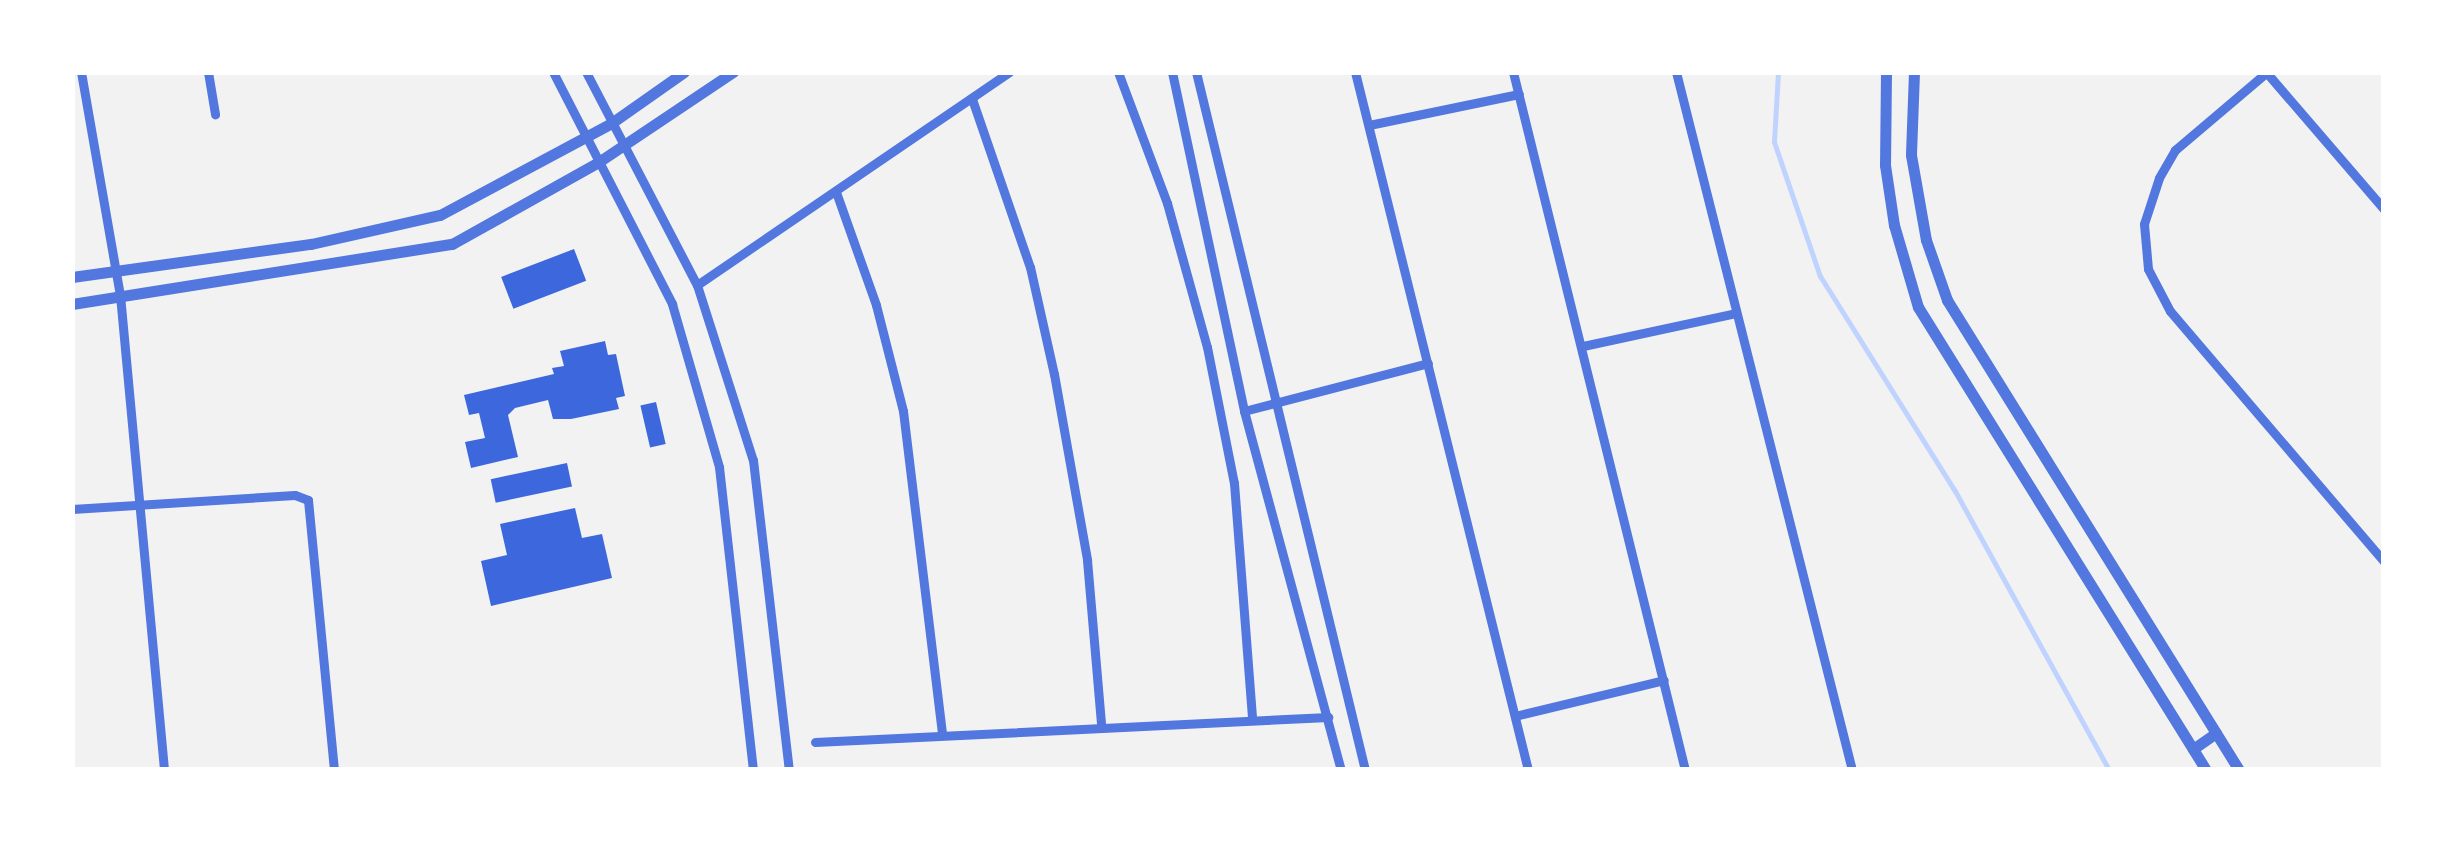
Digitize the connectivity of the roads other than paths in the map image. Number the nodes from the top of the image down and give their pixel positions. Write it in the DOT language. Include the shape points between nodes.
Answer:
graph roads {
  1 [pos="81,72"];
  2 [pos="208,72"];
  3 [pos="553,72"];
  4 [pos="586,72"];
  5 [pos="684,72"];
  6 [pos="733,72"];
  7 [pos="1009,72"];
  8 [pos="1118,72"];
  9 [pos="1172,72"];
  10 [pos="1196,72"];
  11 [pos="1354,72"];
  12 [pos="1514,72"];
  13 [pos="1676,72"];
  14 [pos="1886,72"];
  15 [pos="1914,72"];
  16 [pos="2267,73"];
  17 [pos="1519,94"];
  18 [pos="972,99"];
  19 [pos="216,114"];
  20 [pos="610,124"];
  21 [pos="1368,125"];
  22 [pos="584,139"];
  23 [pos="623,146"];
  24 [pos="597,163"];
  25 [pos="836,192"];
  26 [pos="2384,209"];
  27 [pos="115,272"];
  28 [pos="72,277"];
  29 [pos="697,285"];
  30 [pos="120,295"];
  31 [pos="72,304"];
  32 [pos="1735,313"];
  33 [pos="1583,346"];
  34 [pos="1428,363"];
  35 [pos="1273,404"];
  36 [pos="1244,411"];
  37 [pos="140,508"];
  38 [pos="72,509"];
  39 [pos="2384,562"];
  40 [pos="1664,680"];
  41 [pos="1515,716"];
  42 [pos="1328,717"];
  43 [pos="1252,719"];
  44 [pos="1101,724"];
  45 [pos="2216,732"];
  46 [pos="942,734"];
  47 [pos="816,742"];
  48 [pos="2193,749"];
  49 [pos="164,770"];
  50 [pos="334,770"];
  51 [pos="752,770"];
  52 [pos="788,770"];
  53 [pos="1341,770"];
  54 [pos="1365,770"];
  55 [pos="1528,770"];
  56 [pos="1684,770"];
  57 [pos="1852,770"];
  58 [pos="2206,770"];
  59 [pos="2239,770"];
  1 -- 27 [label="street"];
  2 -- 19 [label="street"];
  3 -- 22 [label="street"];
  4 -- 20 [label="street"];
  5 -- 20 [label="street"];
  6 -- 23 [label="street"];
  7 -- 18 [label="street"];
  8 -- 43 [label="street" via="1167,203 1207,346 1234,483"];
  9 -- 36 [label="street"];
  10 -- 35 [label="street"];
  11 -- 21 [label="street"];
  12 -- 17 [label="street"];
  13 -- 32 [label="street"];
  14 -- 48 [label="street" via="1885,166 1918,307"];
  15 -- 45 [label="street" via="1911,155 1929,251 1946,300"];
  16 -- 26 [label="street"];
  16 -- 39 [label="street" via="2175,150 2158,178 2144,224 2148,269 2170,311"];
  17 -- 21 [label="street"];
  17 -- 33 [label="street"];
  18 -- 25 [label="street"];
  18 -- 44 [label="street" via="1030,267 1054,374 1087,560"];
  20 -- 22 [label="street"];
  20 -- 23 [label="street"];
  21 -- 34 [label="street"];
  22 -- 24 [label="street"];
  22 -- 27 [label="street" via="440,214 310,244"];
  23 -- 24 [label="street"];
  23 -- 29 [label="street"];
  24 -- 30 [label="street" via="452,244"];
  24 -- 51 [label="street" via="672,304 720,467"];
  25 -- 29 [label="street"];
  25 -- 46 [label="street" via="876,305 903,411"];
  27 -- 28 [label="street"];
  27 -- 30 [label="street"];
  29 -- 52 [label="street" via="753,460"];
  30 -- 31 [label="street"];
  30 -- 37 [label="street"];
  32 -- 33 [label="street"];
  32 -- 57 [label="street"];
  33 -- 40 [label="street"];
  34 -- 35 [label="street"];
  34 -- 41 [label="street"];
  35 -- 36 [label="street"];
  35 -- 54 [label="street"];
  36 -- 42 [label="street"];
  37 -- 38 [label="street"];
  37 -- 49 [label="street"];
  37 -- 50 [label="street" via="295,495 308,500"];
  40 -- 41 [label="street"];
  40 -- 56 [label="street"];
  41 -- 55 [label="street"];
  42 -- 43 [label="street"];
  42 -- 53 [label="street"];
  43 -- 44 [label="street"];
  44 -- 46 [label="street"];
  45 -- 48 [label="street"];
  45 -- 59 [label="street"];
  46 -- 47 [label="street"];
  48 -- 58 [label="street"];
}
